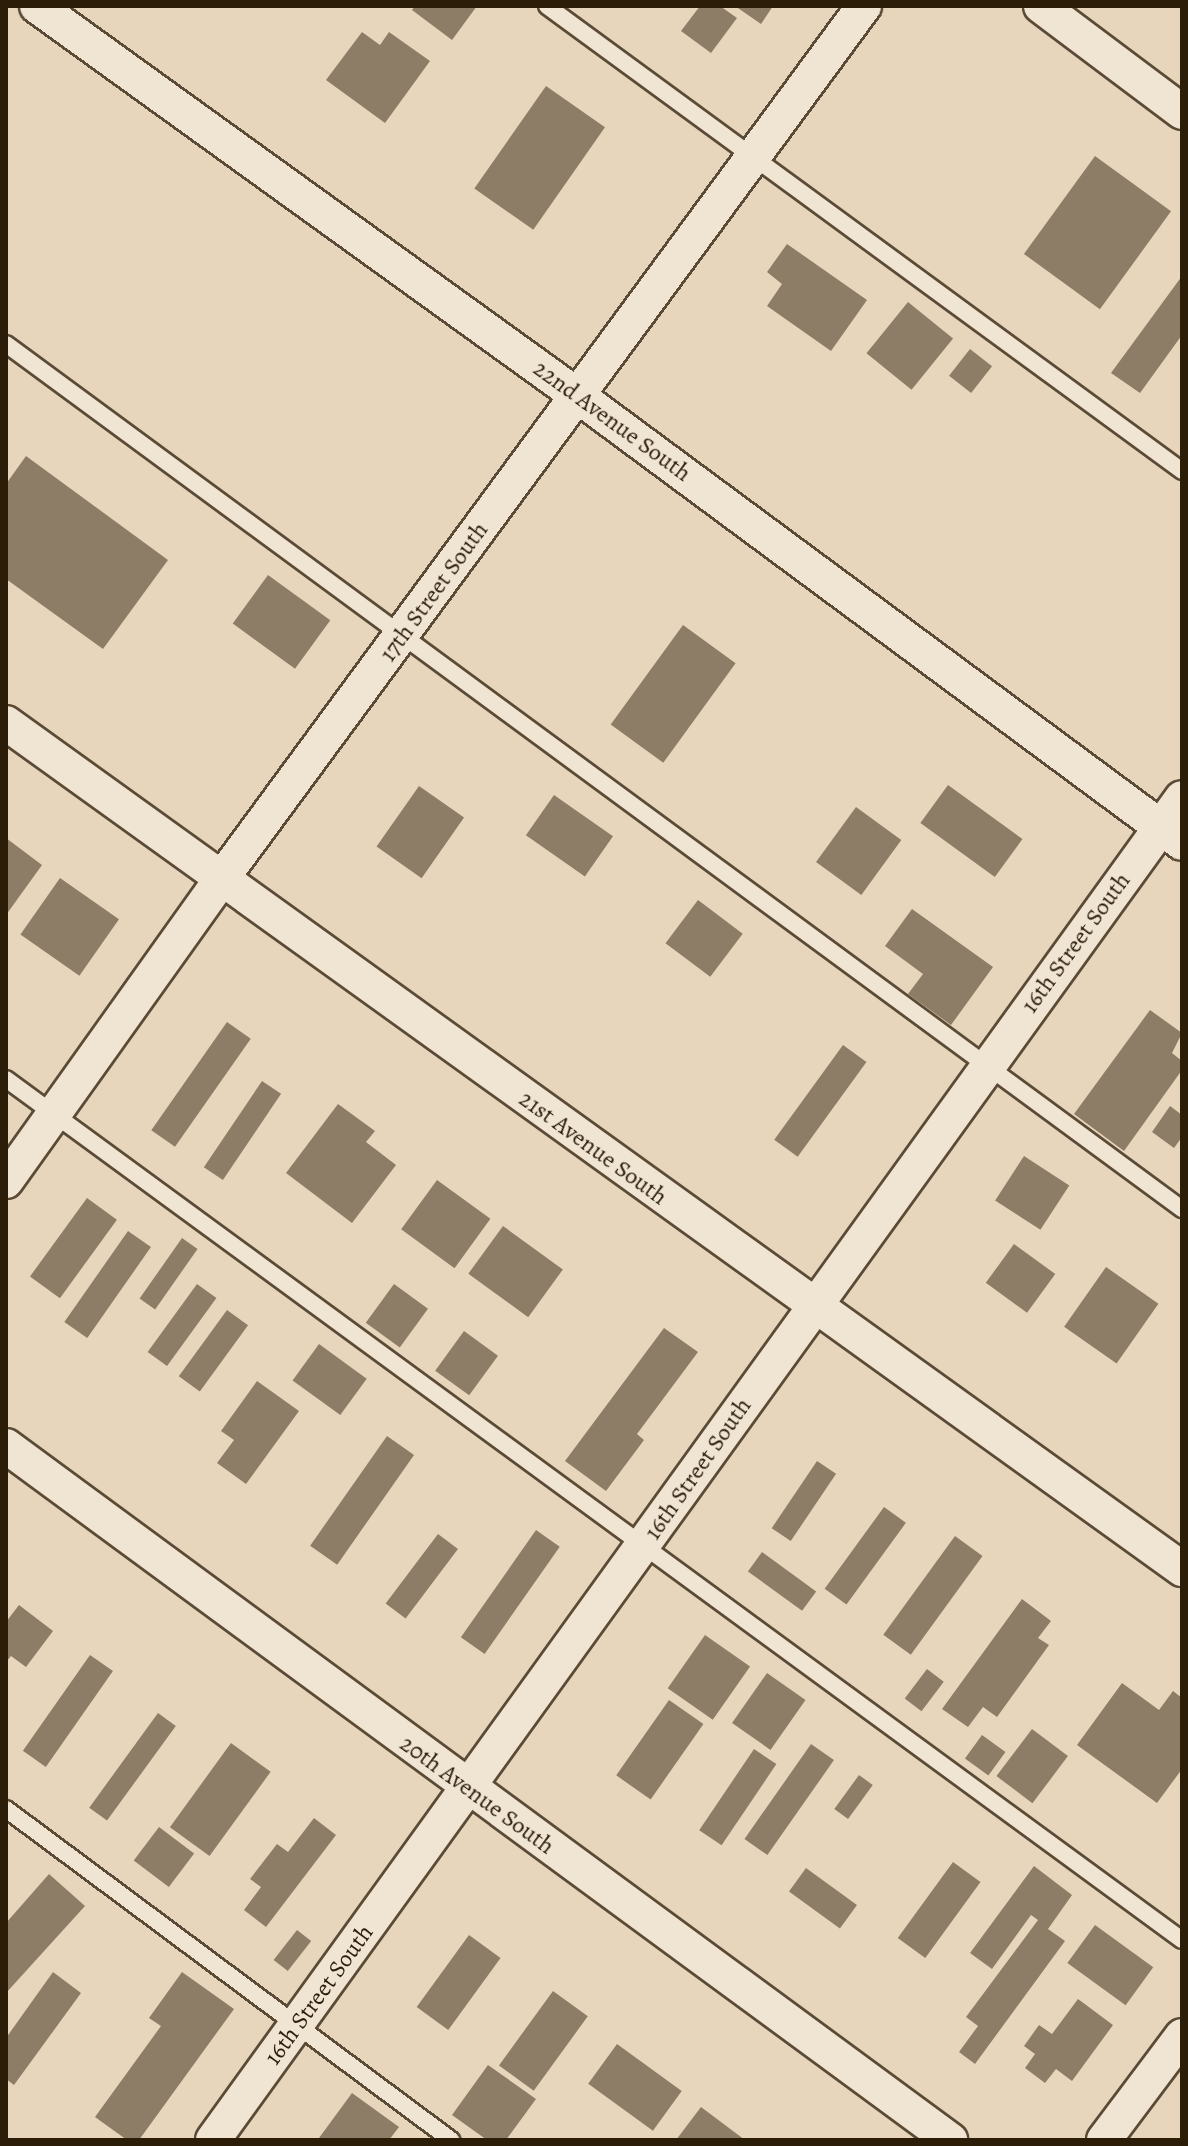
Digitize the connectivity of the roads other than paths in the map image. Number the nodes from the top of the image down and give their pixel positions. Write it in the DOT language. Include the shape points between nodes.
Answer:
graph roads {
  1 [pos="37,6"];
  2 [pos="547,6"];
  3 [pos="864,6"];
  4 [pos="1041,6"];
  5 [pos="1182,112"];
  6 [pos="751,155"];
  7 [pos="6,344"];
  8 [pos="578,396"];
  9 [pos="1182,471"];
  10 [pos="400,637"];
  11 [pos="6,723"];
  12 [pos="1182,798"];
  13 [pos="1171,835"];
  14 [pos="222,878"];
  15 [pos="988,1064"];
  16 [pos="6,1079"];
  17 [pos="54,1114"];
  18 [pos="6,1181"];
  19 [pos="1182,1209"];
  20 [pos="813,1308"];
  21 [pos="6,1446"];
  22 [pos="643,1547"];
  23 [pos="1182,1569"];
  24 [pos="468,1789"];
  25 [pos="6,1809"];
  26 [pos="1182,1940"];
  27 [pos="298,2024"];
  28 [pos="1182,2036"];
  29 [pos="213,2140"];
  30 [pos="451,2140"];
  31 [pos="950,2140"];
  32 [pos="1104,2140"];
  1 -- 8 [label="street, 22nd Avenue South"];
  2 -- 6 [label="lane"];
  3 -- 6 [label="street, 17th Street South"];
  4 -- 5 [label="street"];
  6 -- 8 [label="street, 17th Street South"];
  6 -- 9 [label="lane"];
  7 -- 10 [label="lane"];
  8 -- 10 [label="street, 17th Street South"];
  8 -- 13 [label="street, 22nd Avenue South"];
  10 -- 14 [label="street, 17th Street South"];
  10 -- 15 [label="lane"];
  11 -- 14 [label="street, 21st Avenue South"];
  12 -- 13 [label="street, 16th Street South"];
  13 -- 15 [label="street, 16th Street South"];
  14 -- 17 [label="street, 17th Street South"];
  14 -- 20 [label="street, 21st Avenue South"];
  15 -- 19 [label="lane"];
  15 -- 20 [label="street, 16th Street South"];
  16 -- 17 [label="lane"];
  17 -- 18 [label="street, 17th Street South"];
  17 -- 22 [label="lane"];
  20 -- 22 [label="street, 16th Street South"];
  20 -- 23 [label="street, 21st Avenue South"];
  21 -- 24 [label="street, 20th Avenue South"];
  22 -- 24 [label="street, 16th Street South"];
  22 -- 26 [label="lane"];
  24 -- 27 [label="street, 16th Street South"];
  24 -- 31 [label="street, 20th Avenue South"];
  25 -- 27 [label="lane"];
  27 -- 29 [label="street, 16th Street South"];
  27 -- 30 [label="lane"];
  28 -- 32 [label="street"];
}
